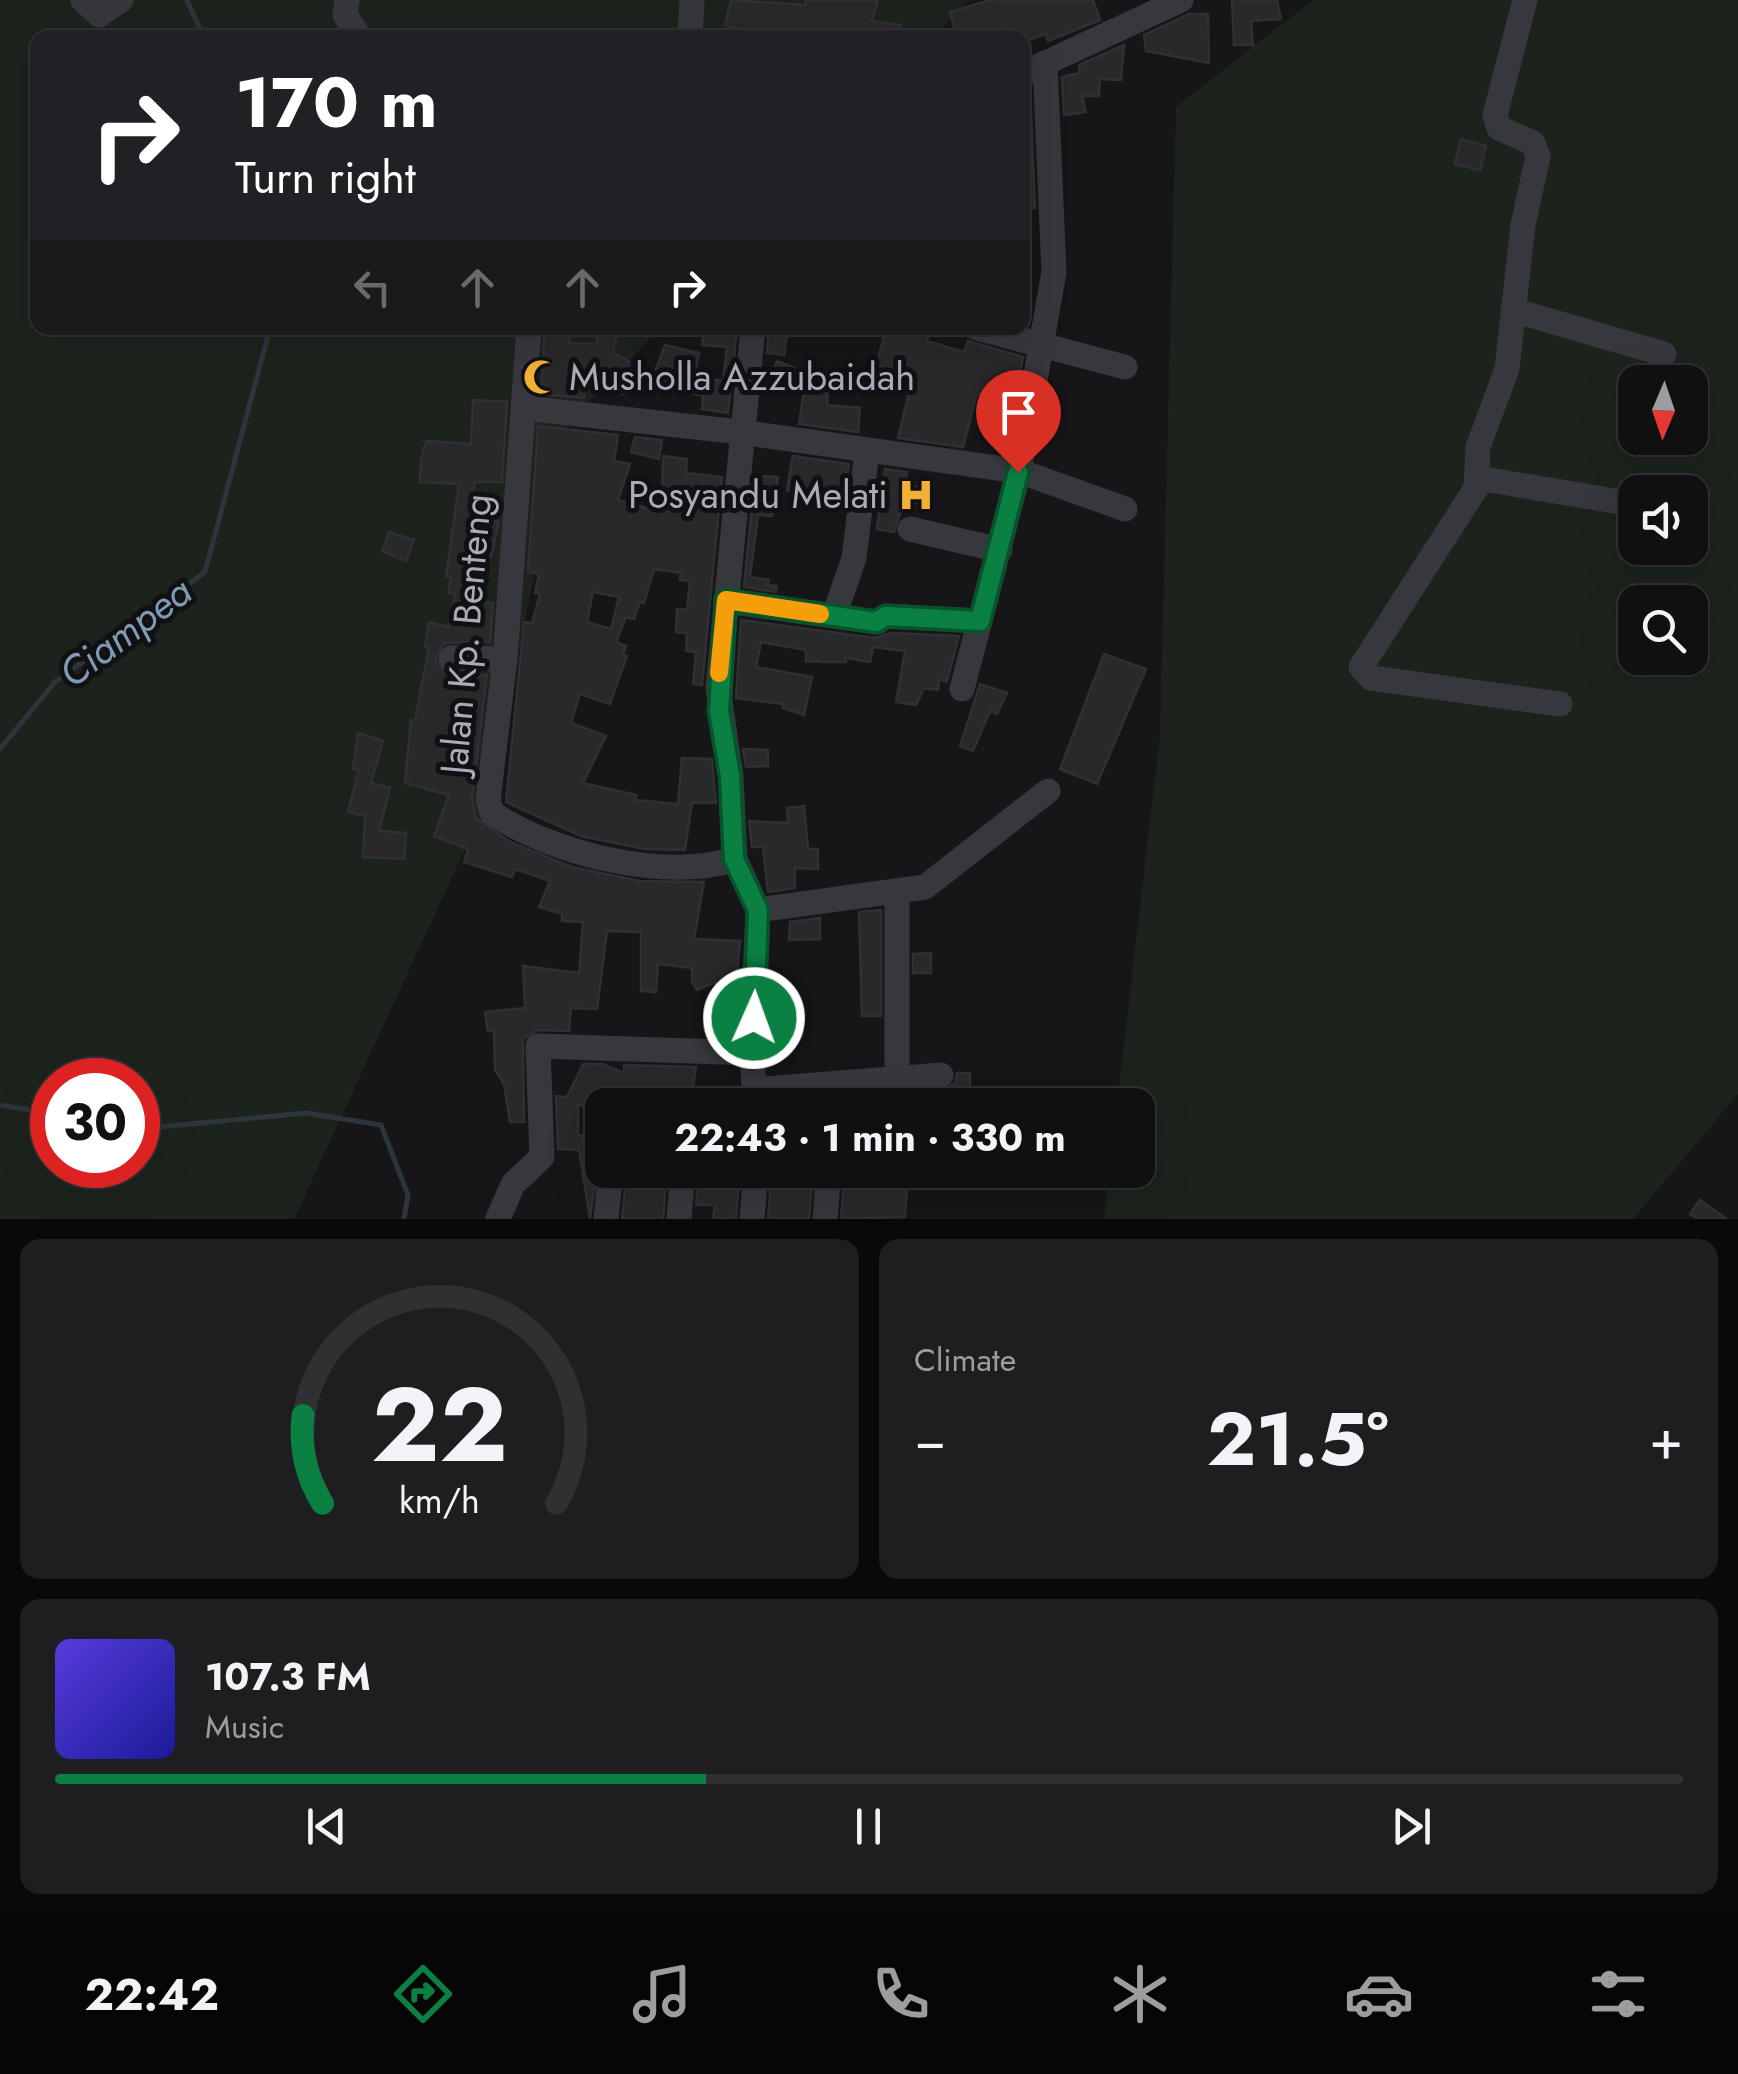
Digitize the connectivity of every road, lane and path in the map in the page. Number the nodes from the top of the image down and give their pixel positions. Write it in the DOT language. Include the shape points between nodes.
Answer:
graph roads {
  1 [pos="121,0"];
  2 [pos="347,0"];
  3 [pos="692,0"];
  4 [pos="1181,0"];
  5 [pos="1525,0"];
  6 [pos="91,8"];
  7 [pos="355,30"];
  8 [pos="690,30"];
  9 [pos="1034,69"];
  10 [pos="1513,310"];
  11 [pos="529,335"];
  12 [pos="752,335"];
  13 [pos="1005,335"];
  14 [pos="1040,344"];
  15 [pos="1664,354"];
  16 [pos="1125,366"];
  17 [pos="524,408"];
  18 [pos="740,432"];
  19 [pos="866,451"];
  20 [pos="1018,472"];
  21 [pos="1478,478"];
  22 [pos="1618,502"];
  23 [pos="1125,508"];
  24 [pos="910,529"];
  25 [pos="1000,550"];
  26 [pos="726,600"];
  27 [pos="834,616"];
  28 [pos="980,621"];
  29 [pos="452,658"];
  30 [pos="505,658"];
  31 [pos="962,689"];
  32 [pos="1560,704"];
  33 [pos="1048,791"];
  34 [pos="734,859"];
  35 [pos="897,892"];
  36 [pos="758,910"];
  37 [pos="752,1054"];
  38 [pos="940,1075"];
  39 [pos="897,1078"];
  40 [pos="754,1088"];
  41 [pos="822,1088"];
  42 [pos="609,1188"];
  43 [pos="682,1188"];
  44 [pos="755,1188"];
  45 [pos="828,1188"];
  46 [pos="498,1219"];
  47 [pos="606,1219"];
  48 [pos="679,1219"];
  49 [pos="752,1219"];
  50 [pos="825,1219"];
  1 -- 6 [label="street"];
  2 -- 7 [label="street" via="345,15"];
  3 -- 8 [label="street"];
  4 -- 9 [label="street"];
  5 -- 10 [label="street" via="1495,115 1499,128 1538,148"];
  9 -- 14 [label="street" via="1054,260"];
  10 -- 15 [label="street"];
  10 -- 21 [label="street" via="1502,388 1478,447"];
  11 -- 17 [label="street, Jalan Kp. Benteng"];
  12 -- 18 [label="street"];
  13 -- 14 [label="street"];
  14 -- 16 [label="street"];
  14 -- 20 [label="street"];
  17 -- 18 [label="street"];
  17 -- 30 [label="street, Jalan Kp. Benteng"];
  18 -- 19 [label="street"];
  18 -- 26 [label="street"];
  19 -- 20 [label="street"];
  19 -- 27 [label="street" via="854,558"];
  20 -- 23 [label="street"];
  20 -- 25 [label="street"];
  21 -- 22 [label="street"];
  21 -- 32 [label="street" via="1473,496 1361,667 1371,678"];
  24 -- 25 [label="street"];
  25 -- 28 [label="street"];
  26 -- 27 [label="street"];
  26 -- 34 [label="street" via="718,699"];
  27 -- 28 [label="street"];
  28 -- 31 [label="street"];
  29 -- 30 [label="street"];
  30 -- 34 [label="street, Jalan Kp. Benteng" via="492,812 573,849 619,861 712,866"];
  33 -- 35 [label="street" via="925,887"];
  34 -- 36 [label="street"];
  35 -- 36 [label="street"];
  35 -- 39 [label="street"];
  36 -- 37 [label="street"];
  37 -- 40 [label="street"];
  37 -- 46 [label="street" via="538,1046 542,1158 513,1184"];
  38 -- 39 [label="street"];
  39 -- 41 [label="street"];
  42 -- 47 [label="street"];
  43 -- 48 [label="street"];
  44 -- 49 [label="street"];
  45 -- 50 [label="street"];
}
